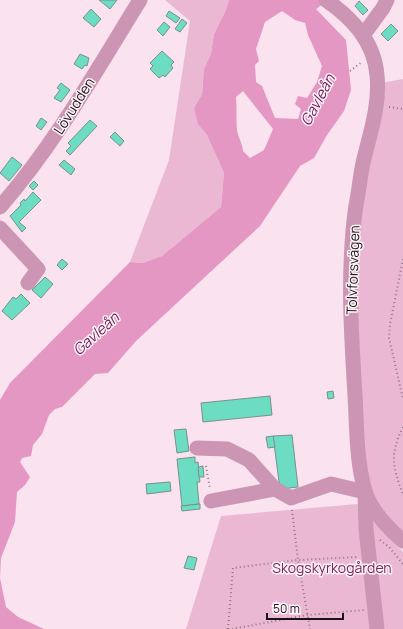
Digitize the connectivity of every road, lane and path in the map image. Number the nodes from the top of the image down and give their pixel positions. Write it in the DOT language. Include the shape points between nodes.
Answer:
graph roads {
  1 [pos="140,0"];
  2 [pos="387,0"];
  3 [pos="328,2"];
  4 [pos="364,34"];
  5 [pos="378,105"];
  6 [pos="403,109"];
  7 [pos="0,207"];
  8 [pos="0,228"];
  9 [pos="403,260"];
  10 [pos="28,283"];
  11 [pos="403,399"];
  12 [pos="403,427"];
  13 [pos="197,448"];
  14 [pos="206,466"];
  15 [pos="275,489"];
  16 [pos="365,492"];
  17 [pos="403,495"];
  18 [pos="291,498"];
  19 [pos="211,501"];
  20 [pos="366,529"];
  21 [pos="403,541"];
  22 [pos="369,556"];
  23 [pos="298,560"];
  24 [pos="403,564"];
  25 [pos="376,608"];
  26 [pos="307,615"];
  27 [pos="228,629"];
  28 [pos="232,629"];
  29 [pos="310,629"];
  30 [pos="378,629"];
  1 -- 7 [label="street, Lövudden" via="62,126 28,175"];
  2 -- 4 [label="street"];
  3 -- 4 [label="street, Tolvforsvägen"];
  4 -- 5 [label="street, Tolvforsvägen" via="377,73"];
  5 -- 6 [label="path"];
  5 -- 16 [label="street, Tolvforsvägen" via="362,166 352,234 349,296 358,455"];
  8 -- 10 [label="street" via="38,268"];
  9 -- 11 [label="path" via="389,338"];
  12 -- 17 [label="path" via="396,442 393,467"];
  13 -- 15 [label="street" via="226,449 249,460"];
  14 -- 19 [label="path"];
  15 -- 18 [label="street"];
  15 -- 19 [label="street"];
  16 -- 18 [label="street" via="331,484"];
  16 -- 20 [label="street"];
  16 -- 21 [label="street, Tolvforsvägen" via="372,506 395,528"];
  18 -- 23 [label="path"];
  20 -- 22 [label="street"];
  20 -- 24 [label="path" via="389,547"];
  22 -- 23 [label="path"];
  22 -- 25 [label="street"];
  23 -- 26 [label="path"];
  23 -- 27 [label="path" via="233,568"];
  25 -- 26 [label="path"];
  25 -- 30 [label="street"];
  26 -- 28 [label="path"];
  26 -- 29 [label="path"];
}
